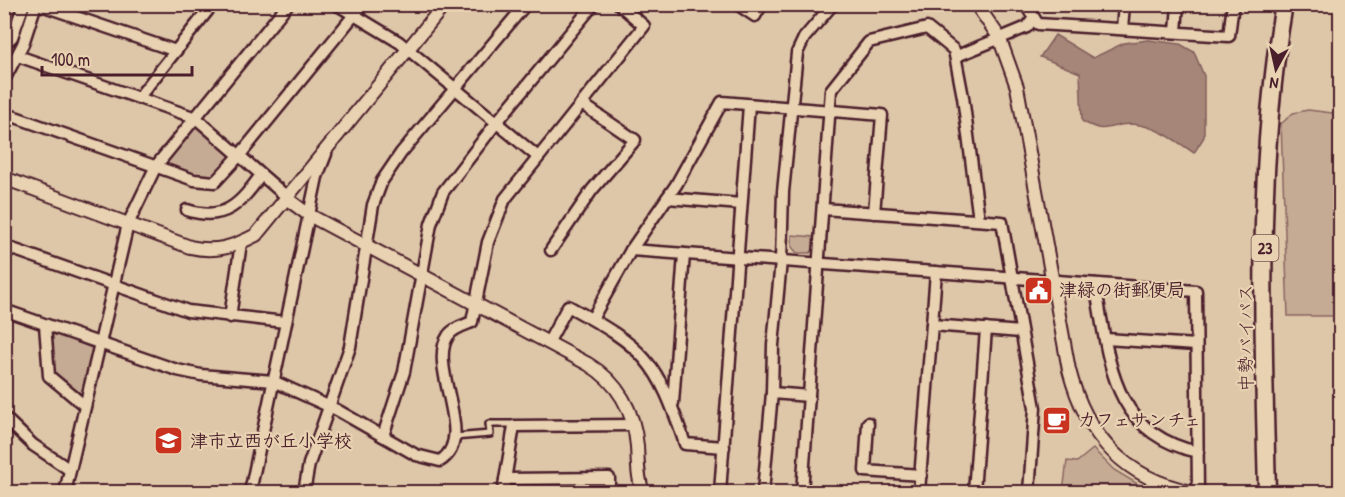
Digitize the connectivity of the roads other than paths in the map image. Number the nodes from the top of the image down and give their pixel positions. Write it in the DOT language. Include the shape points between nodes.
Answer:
graph roads {
  1 [pos="24,4"];
  2 [pos="37,4"];
  3 [pos="213,4"];
  4 [pos="288,4"];
  5 [pos="336,4"];
  6 [pos="363,4"];
  7 [pos="445,4"];
  8 [pos="526,4"];
  9 [pos="594,4"];
  10 [pos="620,4"];
  11 [pos="737,4"];
  12 [pos="762,4"];
  13 [pos="976,4"];
  14 [pos="1025,4"];
  15 [pos="1124,4"];
  16 [pos="1178,4"];
  17 [pos="1233,4"];
  18 [pos="1284,4"];
  19 [pos="827,6"];
  20 [pos="354,16"];
  21 [pos="1034,18"];
  22 [pos="1122,29"];
  23 [pos="1176,32"];
  24 [pos="999,37"];
  25 [pos="4,44"];
  26 [pos="408,49"];
  27 [pos="176,51"];
  28 [pos="18,56"];
  29 [pos="957,56"];
  30 [pos="4,80"];
  31 [pos="455,87"];
  32 [pos="139,97"];
  33 [pos="582,104"];
  34 [pos="749,105"];
  35 [pos="793,107"];
  36 [pos="830,110"];
  37 [pos="4,113"];
  38 [pos="196,118"];
  39 [pos="496,122"];
  40 [pos="330,144"];
  41 [pos="239,156"];
  42 [pos="538,157"];
  43 [pos="156,166"];
  44 [pos="261,175"];
  45 [pos="4,178"];
  46 [pos="287,198"];
  47 [pos="667,198"];
  48 [pos="741,204"];
  49 [pos="823,209"];
  50 [pos="187,210"];
  51 [pos="874,213"];
  52 [pos="309,215"];
  53 [pos="979,220"];
  54 [pos="128,224"];
  55 [pos="241,243"];
  56 [pos="366,245"];
  57 [pos="4,246"];
  58 [pos="551,250"];
  59 [pos="631,250"];
  60 [pos="684,254"];
  61 [pos="738,257"];
  62 [pos="781,261"];
  63 [pos="818,264"];
  64 [pos="936,272"];
  65 [pos="421,275"];
  66 [pos="1012,277"];
  67 [pos="1053,280"];
  68 [pos="1095,284"];
  69 [pos="113,285"];
  70 [pos="476,305"];
  71 [pos="4,310"];
  72 [pos="230,316"];
  73 [pos="592,319"];
  74 [pos="285,322"];
  75 [pos="45,324"];
  76 [pos="932,325"];
  77 [pos="986,329"];
  78 [pos="1021,332"];
  79 [pos="1106,339"];
  80 [pos="548,343"];
  81 [pos="99,344"];
  82 [pos="1196,345"];
  83 [pos="273,381"];
  84 [pos="772,393"];
  85 [pos="809,396"];
  86 [pos="85,406"];
  87 [pos="672,406"];
  88 [pos="331,407"];
  89 [pos="4,417"];
  90 [pos="868,423"];
  91 [pos="633,425"];
  92 [pos="514,426"];
  93 [pos="383,436"];
  94 [pos="454,437"];
  95 [pos="724,447"];
  96 [pos="1198,452"];
  97 [pos="70,470"];
  98 [pos="921,475"];
  99 [pos="505,479"];
  100 [pos="65,492"];
  101 [pos="250,492"];
  102 [pos="304,492"];
  103 [pos="503,492"];
  104 [pos="609,492"];
  105 [pos="643,492"];
  106 [pos="720,492"];
  107 [pos="763,492"];
  108 [pos="802,492"];
  109 [pos="919,492"];
  110 [pos="974,492"];
  111 [pos="1029,492"];
  112 [pos="1192,492"];
  113 [pos="1198,492"];
  114 [pos="1265,492"];
  1 -- 25 [label="street" via="12,36"];
  2 -- 27 [label="street"];
  2 -- 28 [label="street"];
  3 -- 27 [label="street"];
  4 -- 38 [label="street"];
  5 -- 20 [label="street"];
  6 -- 20 [label="street"];
  7 -- 26 [label="street"];
  8 -- 31 [label="street"];
  9 -- 39 [label="street"];
  10 -- 33 [label="street" via="644,26"];
  11 -- 12 [label="street" via="754,16"];
  13 -- 24 [label="street"];
  14 -- 21 [label="street"];
  15 -- 22 [label="street"];
  16 -- 23 [label="street"];
  17 -- 23 [label="street" via="1229,36"];
  18 -- 114 [label="highway, 中勢バイパス / 23" via="1269,117 1265,199"];
  19 -- 35 [label="street" via="799,45"];
  20 -- 26 [label="street"];
  20 -- 41 [label="street"];
  21 -- 22 [label="street" via="1038,24"];
  21 -- 24 [label="street" via="1027,27"];
  22 -- 23 [label="street"];
  24 -- 29 [label="street"];
  24 -- 67 [label="street" via="1017,87"];
  26 -- 31 [label="street"];
  26 -- 40 [label="street"];
  27 -- 32 [label="street"];
  28 -- 30 [label="street"];
  28 -- 32 [label="street"];
  29 -- 36 [label="street" via="927,28 870,42 831,90"];
  29 -- 53 [label="street"];
  31 -- 39 [label="street"];
  31 -- 56 [label="street" via="382,181"];
  32 -- 38 [label="street"];
  33 -- 42 [label="street"];
  33 -- 58 [label="street" via="635,140 592,190"];
  34 -- 35 [label="street"];
  34 -- 47 [label="street" via="722,102"];
  34 -- 48 [label="street"];
  35 -- 36 [label="street"];
  35 -- 62 [label="street" via="783,192"];
  36 -- 49 [label="street"];
  36 -- 51 [label="street" via="882,115"];
  37 -- 43 [label="street"];
  38 -- 41 [label="street"];
  38 -- 43 [label="street"];
  39 -- 42 [label="street"];
  39 -- 65 [label="street" via="443,192 431,224"];
  40 -- 46 [label="street"];
  40 -- 52 [label="street" via="317,177"];
  41 -- 43 [label="street" via="214,182 199,182"];
  41 -- 44 [label="street"];
  42 -- 70 [label="street" via="505,199 493,223"];
  43 -- 54 [label="street"];
  44 -- 46 [label="street"];
  44 -- 50 [label="street" via="232,208 214,214"];
  45 -- 54 [label="street"];
  46 -- 52 [label="street"];
  46 -- 55 [label="street" via="256,235"];
  47 -- 48 [label="street"];
  47 -- 59 [label="street"];
  48 -- 61 [label="street"];
  49 -- 51 [label="street"];
  49 -- 63 [label="street"];
  51 -- 53 [label="street"];
  52 -- 56 [label="street"];
  52 -- 74 [label="street"];
  53 -- 66 [label="street" via="1002,222"];
  54 -- 55 [label="street" via="201,250 214,251"];
  54 -- 69 [label="street"];
  55 -- 72 [label="street"];
  56 -- 65 [label="street"];
  56 -- 88 [label="street" via="353,333"];
  57 -- 69 [label="street"];
  59 -- 60 [label="street"];
  59 -- 73 [label="street"];
  60 -- 61 [label="street"];
  60 -- 87 [label="street"];
  61 -- 62 [label="street"];
  61 -- 95 [label="street"];
  62 -- 63 [label="street"];
  62 -- 84 [label="street"];
  63 -- 64 [label="street"];
  63 -- 85 [label="street"];
  64 -- 66 [label="street"];
  64 -- 76 [label="street"];
  65 -- 70 [label="street"];
  65 -- 93 [label="street" via="404,372"];
  66 -- 67 [label="street"];
  66 -- 78 [label="street"];
  67 -- 68 [label="street"];
  67 -- 112 [label="street" via="1073,383 1091,426 1135,471"];
  68 -- 79 [label="street"];
  68 -- 82 [label="street" via="1196,291"];
  69 -- 72 [label="street" via="188,311"];
  69 -- 81 [label="street"];
  70 -- 80 [label="street"];
  70 -- 94 [label="street" via="472,322 449,334 444,348"];
  71 -- 75 [label="street"];
  72 -- 74 [label="street"];
  73 -- 80 [label="street" via="567,306"];
  73 -- 87 [label="street" via="643,354 659,376"];
  74 -- 83 [label="street"];
  75 -- 81 [label="street"];
  75 -- 86 [label="street" via="49,376"];
  76 -- 77 [label="street"];
  76 -- 98 [label="street"];
  77 -- 78 [label="street"];
  77 -- 110 [label="street"];
  78 -- 111 [label="street" via="1035,408"];
  79 -- 82 [label="street"];
  79 -- 96 [label="street" via="1115,383 1127,408 1160,438"];
  80 -- 91 [label="street" via="605,376 624,399"];
  81 -- 83 [label="street" via="185,372"];
  81 -- 86 [label="street"];
  82 -- 96 [label="street"];
  83 -- 88 [label="street"];
  83 -- 101 [label="street"];
  84 -- 85 [label="street"];
  84 -- 107 [label="street"];
  85 -- 108 [label="street"];
  86 -- 97 [label="street"];
  87 -- 95 [label="street" via="685,444"];
  88 -- 93 [label="street"];
  88 -- 102 [label="street" via="309,464"];
  89 -- 97 [label="street" via="33,445"];
  90 -- 98 [label="street" via="865,471"];
  91 -- 92 [label="street"];
  91 -- 105 [label="street"];
  92 -- 94 [label="lane" via="489,424 490,434"];
  92 -- 99 [label="street"];
  93 -- 94 [label="street" via="416,455 436,461 448,453"];
  95 -- 106 [label="street"];
  96 -- 113 [label="street"];
  97 -- 100 [label="street"];
  98 -- 109 [label="street"];
  99 -- 103 [label="street"];
  99 -- 104 [label="street" via="609,478"];
}
